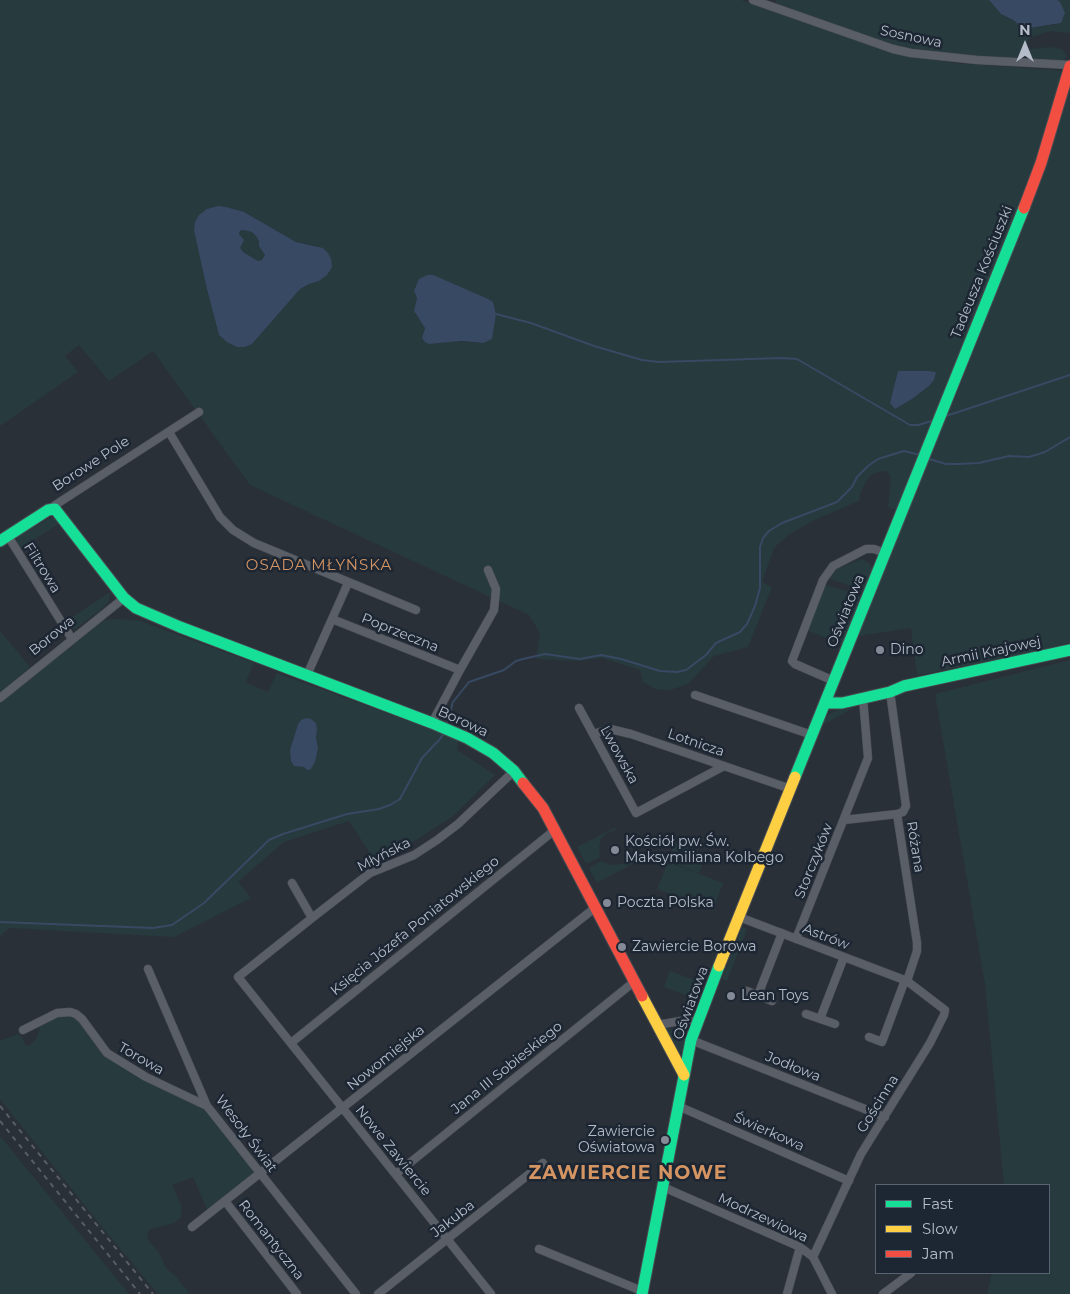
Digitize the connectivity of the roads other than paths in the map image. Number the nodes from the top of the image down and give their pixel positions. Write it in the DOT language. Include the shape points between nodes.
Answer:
graph roads {
  1 [pos="753,0"];
  2 [pos="1070,66"];
  3 [pos="199,412"];
  4 [pos="169,432"];
  5 [pos="913,485"];
  6 [pos="48,510"];
  7 [pos="4,538"];
  8 [pos="885,553"];
  9 [pos="488,570"];
  10 [pos="348,582"];
  11 [pos="124,598"];
  12 [pos="416,610"];
  13 [pos="332,619"];
  14 [pos="72,639"];
  15 [pos="1070,650"];
  16 [pos="1070,656"];
  17 [pos="460,670"];
  18 [pos="307,675"];
  19 [pos="834,681"];
  20 [pos="890,692"];
  21 [pos="695,695"];
  22 [pos="0,698"];
  23 [pos="863,698"];
  24 [pos="826,703"];
  25 [pos="580,708"];
  26 [pos="439,726"];
  27 [pos="593,734"];
  28 [pos="812,735"];
  29 [pos="724,766"];
  30 [pos="514,771"];
  31 [pos="791,788"];
  32 [pos="897,814"];
  33 [pos="844,820"];
  34 [pos="556,830"];
  35 [pos="292,883"];
  36 [pos="596,907"];
  37 [pos="739,917"];
  38 [pos="312,918"];
  39 [pos="782,933"];
  40 [pos="796,938"];
  41 [pos="844,957"];
  42 [pos="148,969"];
  43 [pos="238,977"];
  44 [pos="635,981"];
  45 [pos="906,981"];
  46 [pos="747,991"];
  47 [pos="758,996"];
  48 [pos="772,1001"];
  49 [pos="806,1014"];
  50 [pos="698,1018"];
  51 [pos="820,1019"];
  52 [pos="835,1024"];
  53 [pos="657,1025"];
  54 [pos="23,1030"];
  55 [pos="870,1037"];
  56 [pos="691,1040"];
  57 [pos="291,1043"];
  58 [pos="684,1075"];
  59 [pos="207,1106"];
  60 [pos="678,1106"];
  61 [pos="343,1108"];
  62 [pos="885,1117"];
  63 [pos="543,1163"];
  64 [pos="260,1173"];
  65 [pos="396,1174"];
  66 [pos="849,1181"];
  67 [pos="663,1187"];
  68 [pos="225,1201"];
  69 [pos="192,1228"];
  70 [pos="448,1239"];
  71 [pos="800,1247"];
  72 [pos="539,1249"];
  73 [pos="813,1257"];
  74 [pos="910,1274"];
  75 [pos="642,1293"];
  76 [pos="297,1294"];
  77 [pos="356,1294"];
  78 [pos="378,1294"];
  79 [pos="491,1294"];
  80 [pos="787,1294"];
  81 [pos="832,1294"];
  82 [pos="884,1294"];
  1 -- 2 [label="street, Sosnowa" via="911,53"];
  2 -- 5 [label="street, Tadeusza Kościuszki" via="1030,194"];
  3 -- 4 [label="street, Borowe Pole"];
  4 -- 6 [label="street, Borowe Pole"];
  4 -- 10 [label="street" via="220,517 233,530 254,543"];
  5 -- 8 [label="street, Oświatowa"];
  6 -- 7 [label="street, Borowe Pole"];
  6 -- 11 [label="street, Borowa" via="59,512"];
  7 -- 14 [label="street, Filtrowa"];
  8 -- 19 [label="street, Oświatowa"];
  8 -- 19 [label="street, Oświatowa" via="866,550 837,564 823,580 792,661"];
  9 -- 17 [label="street" via="496,589 494,610"];
  10 -- 12 [label="street"];
  10 -- 13 [label="street"];
  11 -- 14 [label="street, Borowa"];
  11 -- 18 [label="street, Borowa" via="149,614"];
  13 -- 17 [label="street, Poprzeczna"];
  13 -- 18 [label="street"];
  14 -- 22 [label="street, Borowa"];
  15 -- 20 [label="street, Armii Krajowej" via="904,686"];
  16 -- 20 [label="street, Armii Krajowej" via="905,692"];
  17 -- 26 [label="street"];
  18 -- 26 [label="street, Borowa"];
  19 -- 24 [label="street, Oświatowa"];
  20 -- 23 [label="street, Armii Krajowej"];
  20 -- 32 [label="street, Różana" via="906,806"];
  21 -- 28 [label="street"];
  23 -- 24 [label="street, Armii Krajowej"];
  23 -- 33 [label="street, Storczyków" via="868,758"];
  24 -- 28 [label="street, Oświatowa"];
  25 -- 27 [label="street, Lwowska"];
  26 -- 30 [label="street, Borowa" via="493,753"];
  27 -- 29 [label="street, Lotnicza" via="606,729 630,734"];
  27 -- 29 [label="street, Lwowska" via="636,813"];
  28 -- 31 [label="street, Oświatowa"];
  29 -- 31 [label="street, Lotnicza"];
  30 -- 34 [label="street, Borowa"];
  30 -- 38 [label="street, Młyńska" via="437,840 370,874"];
  31 -- 37 [label="street, Oświatowa"];
  32 -- 33 [label="street, Storczyków"];
  32 -- 45 [label="street, Różana" via="917,943"];
  33 -- 40 [label="street, Storczyków"];
  34 -- 36 [label="street, Borowa"];
  34 -- 57 [label="street, Księcia Józefa Poniatowskiego"];
  35 -- 38 [label="street"];
  36 -- 44 [label="street, Borowa"];
  36 -- 61 [label="street, Nowomiejska"];
  37 -- 39 [label="street, Astrów"];
  37 -- 50 [label="street, Oświatowa"];
  38 -- 43 [label="street, Młyńska"];
  39 -- 40 [label="street, Astrów"];
  39 -- 47 [label="street"];
  40 -- 41 [label="street, Astrów"];
  41 -- 45 [label="street, Astrów"];
  41 -- 51 [label="street"];
  42 -- 59 [label="street, Wesoły Świat"];
  43 -- 57 [label="street, Nowe Zawiercie"];
  44 -- 53 [label="street, Borowa"];
  44 -- 65 [label="street, Jana III Sobieskiego"];
  45 -- 55 [label="street, Różana" via="882,1042"];
  45 -- 62 [label="street, Gościnna" via="945,1012"];
  46 -- 47 [label="street"];
  47 -- 48 [label="street"];
  49 -- 51 [label="street"];
  50 -- 53 [label="street"];
  50 -- 56 [label="street, Oświatowa"];
  51 -- 52 [label="street"];
  53 -- 58 [label="street, Borowa"];
  54 -- 59 [label="street, Torowa" via="57,1013 76,1014 107,1053 154,1081"];
  56 -- 58 [label="street, Oświatowa"];
  56 -- 62 [label="street, Jodłowa"];
  57 -- 61 [label="street, Nowe Zawiercie"];
  58 -- 60 [label="street, Oświatowa"];
  59 -- 64 [label="street, Wesoły Świat"];
  60 -- 66 [label="street, Świerkowa"];
  60 -- 67 [label="street, Oświatowa"];
  61 -- 64 [label="street, Nowomiejska"];
  61 -- 65 [label="street, Nowe Zawiercie"];
  62 -- 66 [label="street, Gościnna"];
  63 -- 70 [label="street, Jakuba"];
  64 -- 68 [label="street, Nowomiejska"];
  64 -- 77 [label="street, Wesoły Świat"];
  65 -- 70 [label="street, Nowe Zawiercie"];
  66 -- 73 [label="street, Gościnna"];
  67 -- 71 [label="street, Modrzewiowa"];
  67 -- 75 [label="street, Oświatowa"];
  68 -- 69 [label="street, Nowomiejska"];
  68 -- 76 [label="street, Romantyczna"];
  70 -- 78 [label="street, Jakuba"];
  70 -- 79 [label="street, Nowe Zawiercie"];
  71 -- 73 [label="street, Modrzewiowa"];
  71 -- 80 [label="street"];
  72 -- 75 [label="street"];
  73 -- 81 [label="street, Modrzewiowa"];
  74 -- 82 [label="street"];
}
